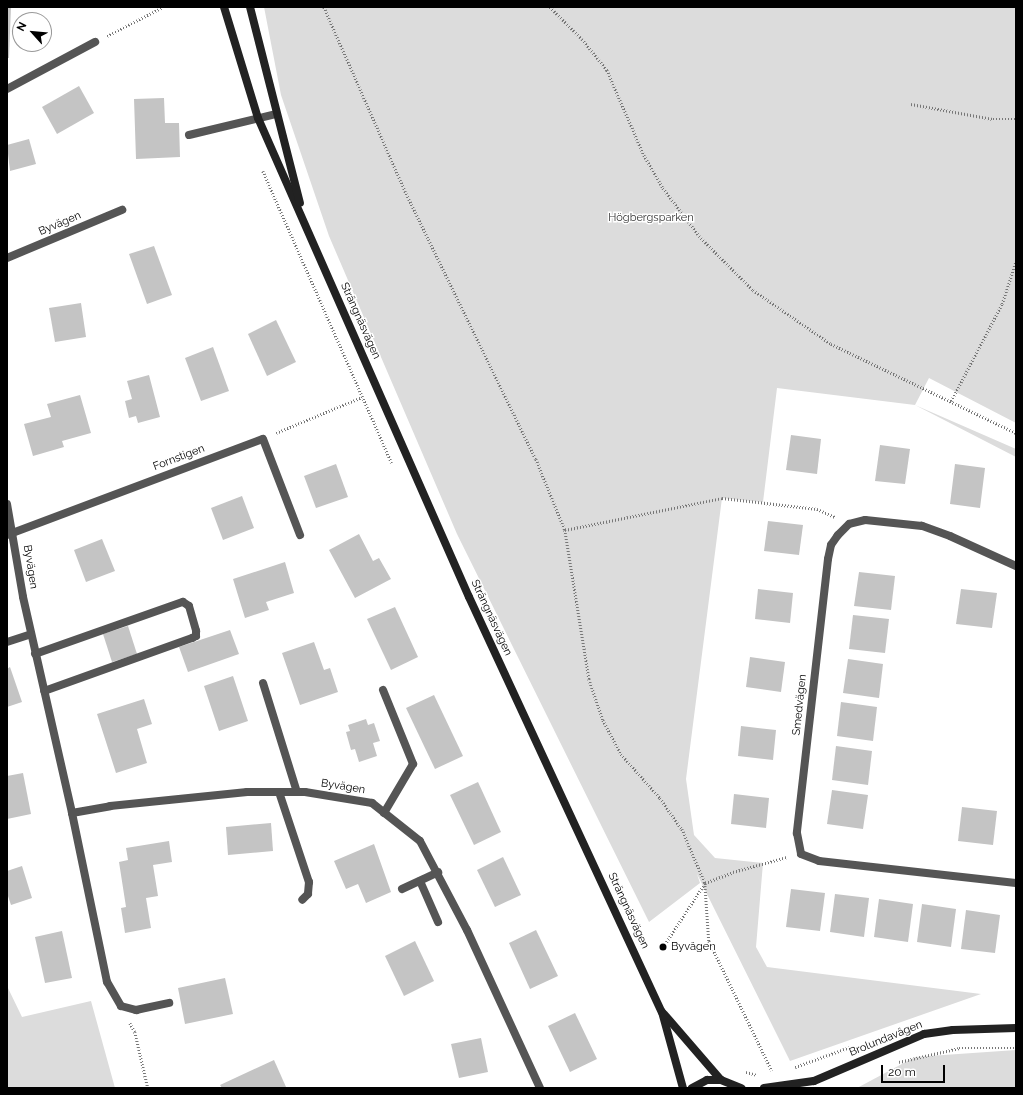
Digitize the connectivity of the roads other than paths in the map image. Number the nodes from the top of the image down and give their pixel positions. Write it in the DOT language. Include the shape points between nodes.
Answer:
graph roads {
  1 [pos="224,7"];
  2 [pos="250,7"];
  3 [pos="95,42"];
  4 [pos="7,89"];
  5 [pos="276,114"];
  6 [pos="258,118"];
  7 [pos="190,135"];
  8 [pos="122,210"];
  9 [pos="307,229"];
  10 [pos="7,258"];
  11 [pos="7,504"];
  12 [pos="10,534"];
  13 [pos="300,535"];
  14 [pos="1016,566"];
  15 [pos="31,634"];
  16 [pos="7,642"];
  17 [pos="35,654"];
  18 [pos="263,682"];
  19 [pos="383,690"];
  20 [pos="44,691"];
  21 [pos="279,792"];
  22 [pos="297,792"];
  23 [pos="72,813"];
  24 [pos="384,813"];
  25 [pos="438,872"];
  26 [pos="420,881"];
  27 [pos="1016,883"];
  28 [pos="402,889"];
  29 [pos="302,900"];
  30 [pos="438,922"];
  31 [pos="169,1003"];
  32 [pos="662,1012"];
  33 [pos="1016,1028"];
  34 [pos="721,1080"];
  35 [pos="814,1081"];
  36 [pos="540,1088"];
  37 [pos="684,1088"];
  38 [pos="692,1088"];
  39 [pos="741,1088"];
  40 [pos="764,1088"];
  41 [pos="806,1088"];
  1 -- 6 [label="main road, Strängnäsvägen"];
  2 -- 5 [label="main road, Strängnäsvägen"];
  3 -- 4 [label="street"];
  5 -- 6 [label="street"];
  5 -- 9 [label="main road, Strängnäsvägen"];
  6 -- 7 [label="street"];
  6 -- 9 [label="main road, Strängnäsvägen"];
  8 -- 10 [label="street, Byvägen"];
  9 -- 32 [label="main road, Strängnäsvägen" via="468,597"];
  11 -- 12 [label="street, Byvägen"];
  12 -- 13 [label="street, Fornstigen" via="263,439"];
  12 -- 15 [label="street, Byvägen"];
  14 -- 27 [label="street, Smedvägen" via="922,526 865,520 849,524 831,545 797,833 801,854 819,861"];
  15 -- 16 [label="street"];
  15 -- 17 [label="street, Byvägen"];
  17 -- 20 [label="street, Byvägen"];
  17 -- 20 [label="street" via="183,602 189,606 196,631 196,636 192,638"];
  18 -- 22 [label="street"];
  19 -- 24 [label="street" via="413,764"];
  20 -- 23 [label="street, Byvägen"];
  21 -- 22 [label="street, Byvägen"];
  21 -- 23 [label="street, Byvägen" via="187,798"];
  21 -- 29 [label="street" via="309,882 308,894"];
  22 -- 24 [label="street, Byvägen" via="372,803"];
  23 -- 31 [label="street, Byvägen" via="107,982 121,1006 136,1010"];
  24 -- 25 [label="street, Byvägen" via="420,842"];
  25 -- 26 [label="street"];
  25 -- 36 [label="street, Byvägen"];
  26 -- 28 [label="street"];
  26 -- 30 [label="street"];
  32 -- 34 [label="main road, Strängnäsvägen"];
  32 -- 37 [label="main road, Strängnäsvägen"];
  33 -- 35 [label="main road, Brolundavägen" via="953,1030 924,1034"];
  34 -- 38 [label="main road" via="707,1080"];
  34 -- 39 [label="main road"];
  35 -- 40 [label="main road, Brolundavägen"];
  35 -- 41 [label="main road, Brolundavägen"];
}
